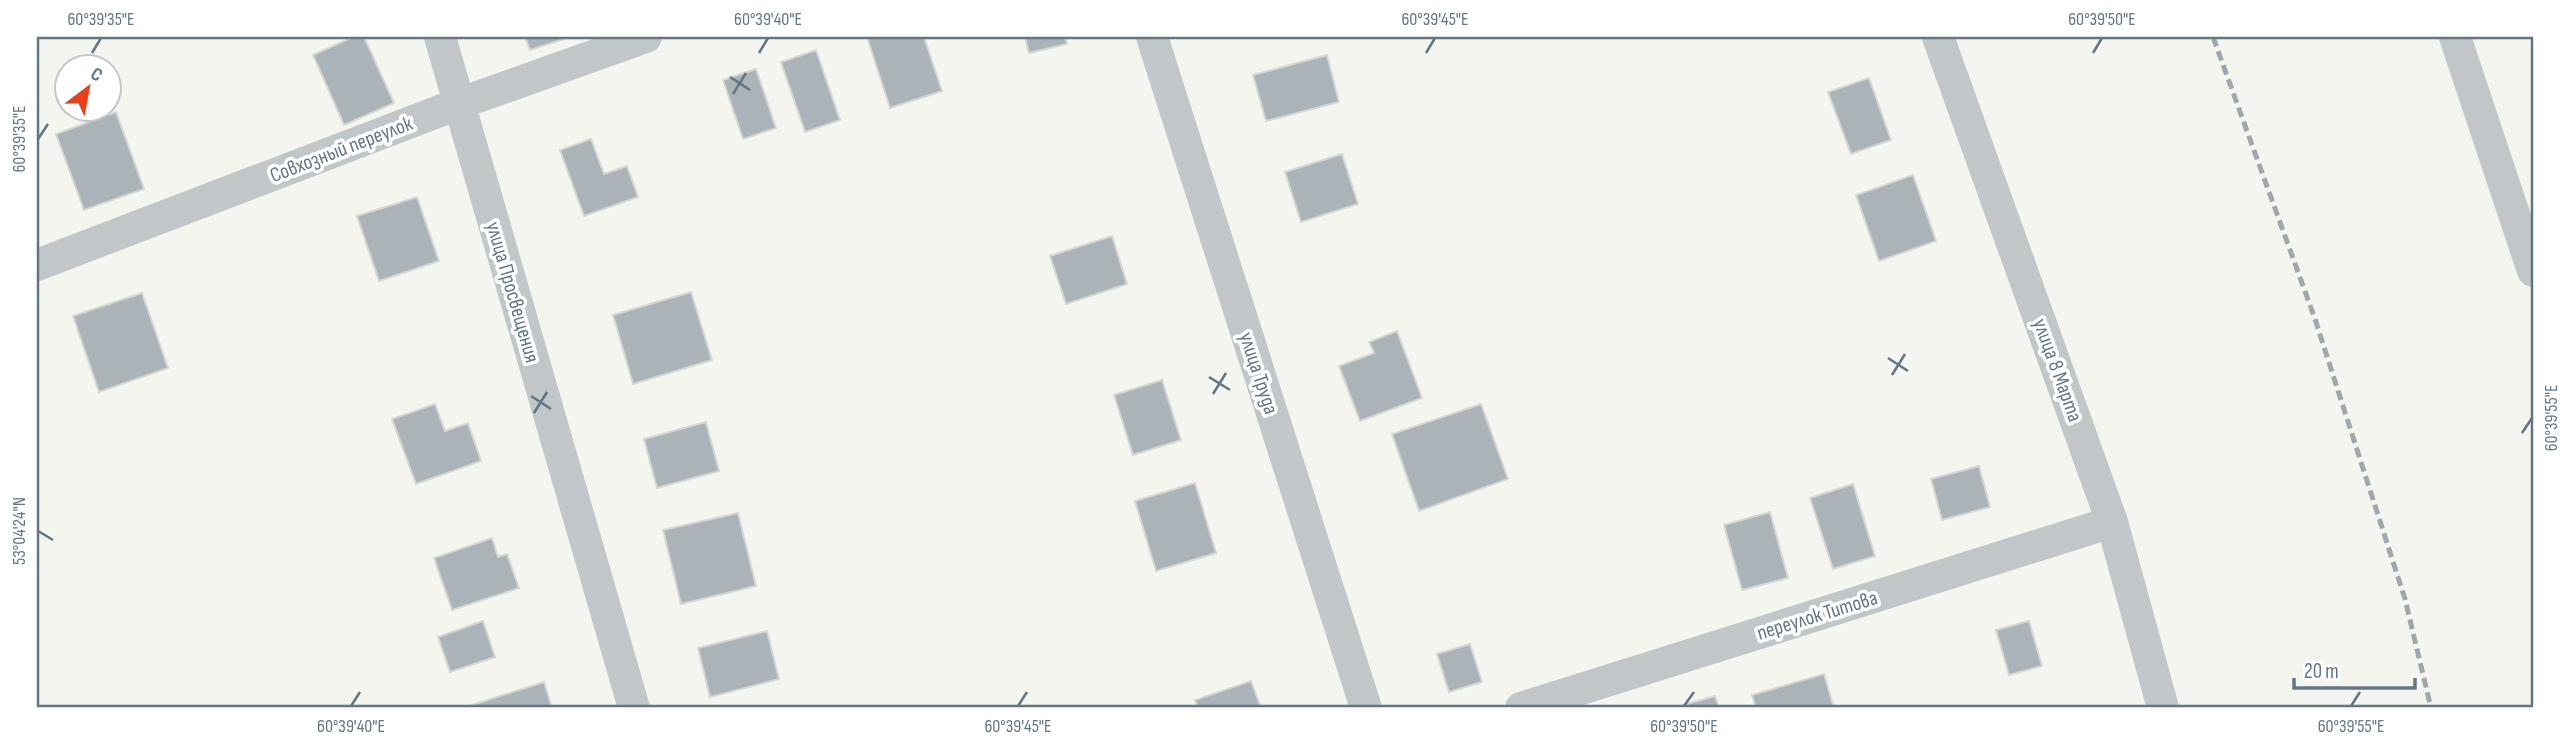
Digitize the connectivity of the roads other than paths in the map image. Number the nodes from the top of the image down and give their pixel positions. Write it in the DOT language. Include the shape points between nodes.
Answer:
graph roads {
  1 [pos="440,37"];
  2 [pos="646,37"];
  3 [pos="1152,37"];
  4 [pos="1938,37"];
  5 [pos="2455,37"];
  6 [pos="458,104"];
  7 [pos="37,265"];
  8 [pos="2533,271"];
  9 [pos="2112,522"];
  10 [pos="634,708"];
  11 [pos="1366,708"];
  12 [pos="1521,708"];
  13 [pos="2163,708"];
  1 -- 6 [label="street, улица Просвещения"];
  2 -- 6 [label="street, Совхозный переулок"];
  3 -- 11 [label="street, улица Труда"];
  4 -- 9 [label="street, улица 8 Марта"];
  5 -- 8 [label="street"];
  6 -- 7 [label="street, Совхозный переулок"];
  6 -- 10 [label="street, улица Просвещения"];
  9 -- 12 [label="street, переулок Титова"];
  9 -- 13 [label="street, улица 8 Марта"];
}
